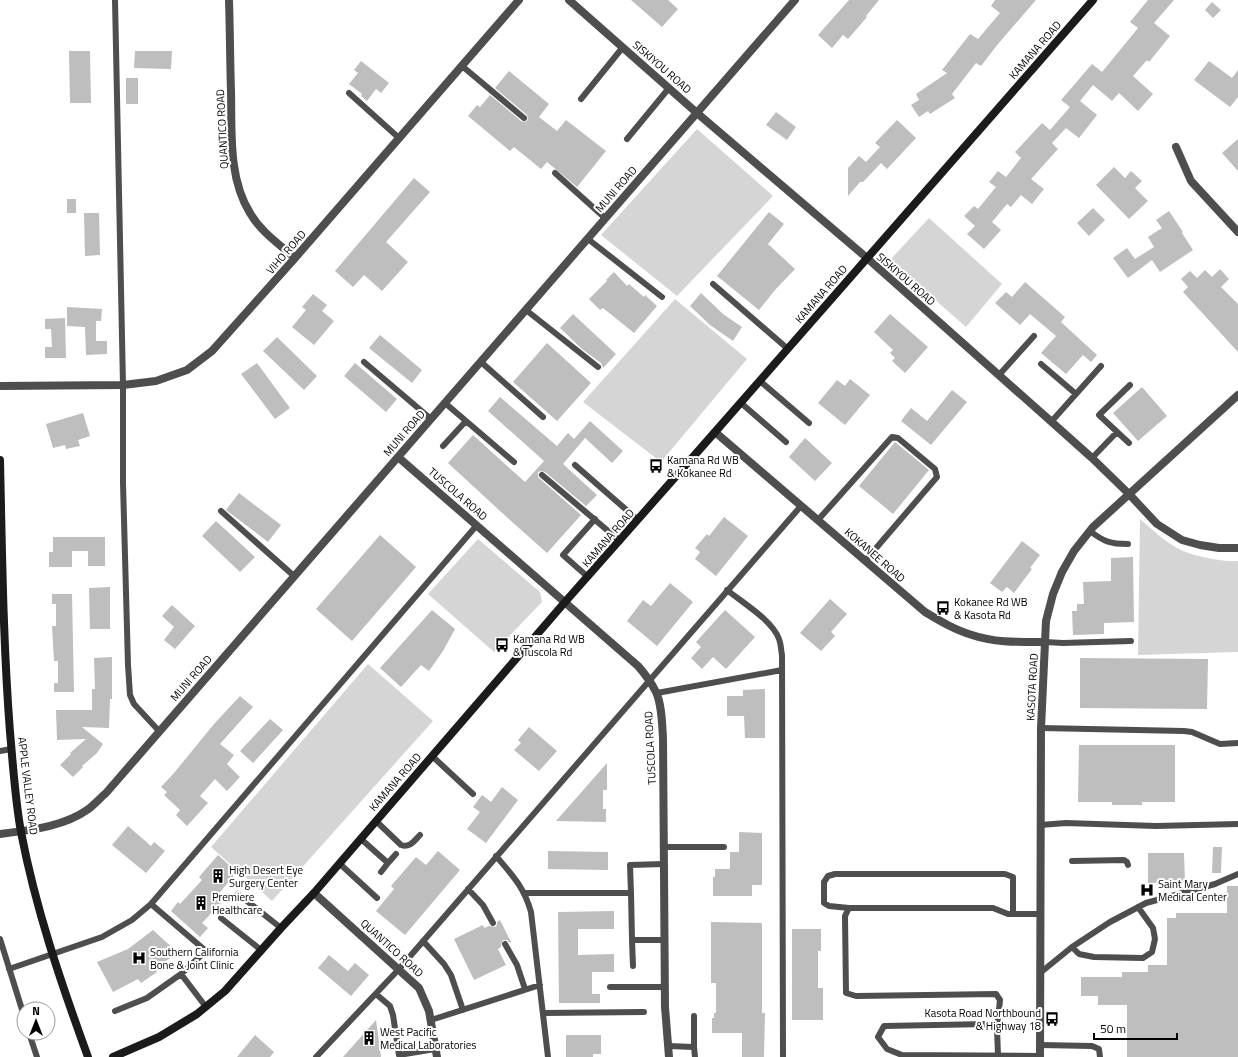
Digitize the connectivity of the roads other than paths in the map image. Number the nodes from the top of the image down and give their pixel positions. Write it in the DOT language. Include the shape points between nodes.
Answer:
graph roads {
  1 [pos="115,0"];
  2 [pos="229,0"];
  3 [pos="519,0"];
  4 [pos="570,0"];
  5 [pos="795,0"];
  6 [pos="1093,0"];
  7 [pos="623,47"];
  8 [pos="462,66"];
  9 [pos="669,88"];
  10 [pos="349,93"];
  11 [pos="581,99"];
  12 [pos="697,113"];
  13 [pos="524,118"];
  14 [pos="399,138"];
  15 [pos="627,139"];
  16 [pos="1176,148"];
  17 [pos="555,173"];
  18 [pos="605,218"];
  19 [pos="1238,232"];
  20 [pos="588,238"];
  21 [pos="295,258"];
  22 [pos="867,258"];
  23 [pos="713,284"];
  24 [pos="662,297"];
  25 [pos="526,310"];
  26 [pos="1034,336"];
  27 [pos="788,349"];
  28 [pos="364,362"];
  29 [pos="481,362"];
  30 [pos="1041,364"];
  31 [pos="1101,366"];
  32 [pos="598,368"];
  33 [pos="999,375"];
  34 [pos="760,381"];
  35 [pos="123,385"];
  36 [pos="1130,385"];
  37 [pos="0,386"];
  38 [pos="1076,394"];
  39 [pos="1238,395"];
  40 [pos="445,402"];
  41 [pos="741,403"];
  42 [pos="543,417"];
  43 [pos="431,419"];
  44 [pos="466,421"];
  45 [pos="1051,422"];
  46 [pos="809,423"];
  47 [pos="716,432"];
  48 [pos="1117,432"];
  49 [pos="786,442"];
  50 [pos="1128,443"];
  51 [pos="443,446"];
  52 [pos="398,457"];
  53 [pos="1092,458"];
  54 [pos="0,460"];
  55 [pos="514,462"];
  56 [pos="575,465"];
  57 [pos="542,475"];
  58 [pos="1129,494"];
  59 [pos="801,506"];
  60 [pos="221,511"];
  61 [pos="595,519"];
  62 [pos="638,520"];
  63 [pos="818,520"];
  64 [pos="477,525"];
  65 [pos="1090,531"];
  66 [pos="620,540"];
  67 [pos="1128,544"];
  68 [pos="1238,548"];
  69 [pos="865,561"];
  70 [pos="294,576"];
  71 [pos="588,577"];
  72 [pos="727,590"];
  73 [pos="566,602"];
  74 [pos="1131,641"];
  75 [pos="1045,642"];
  76 [pos="782,670"];
  77 [pos="649,679"];
  78 [pos="657,693"];
  79 [pos="1041,728"];
  80 [pos="159,731"];
  81 [pos="1238,743"];
  82 [pos="11,749"];
  83 [pos="0,751"];
  84 [pos="432,756"];
  85 [pos="473,794"];
  86 [pos="376,821"];
  87 [pos="1238,824"];
  88 [pos="1040,825"];
  89 [pos="21,831"];
  90 [pos="0,834"];
  91 [pos="420,835"];
  92 [pos="361,839"];
  93 [pos="664,847"];
  94 [pos="724,847"];
  95 [pos="396,854"];
  96 [pos="496,856"];
  97 [pos="1072,861"];
  98 [pos="388,863"];
  99 [pos="340,864"];
  100 [pos="664,864"];
  101 [pos="1128,865"];
  102 [pos="381,872"];
  103 [pos="1238,874"];
  104 [pos="468,889"];
  105 [pos="314,893"];
  106 [pos="525,893"];
  107 [pos="631,893"];
  108 [pos="238,894"];
  109 [pos="377,898"];
  110 [pos="151,904"];
  111 [pos="1138,907"];
  112 [pos="849,908"];
  113 [pos="1013,914"];
  114 [pos="1040,914"];
  115 [pos="221,918"];
  116 [pos="493,922"];
  117 [pos="281,928"];
  118 [pos="0,939"];
  119 [pos="632,940"];
  120 [pos="664,940"];
  121 [pos="423,941"];
  122 [pos="505,944"];
  123 [pos="1072,947"];
  124 [pos="261,950"];
  125 [pos="52,955"];
  126 [pos="633,966"];
  127 [pos="9,969"];
  128 [pos="399,969"];
  129 [pos="1040,973"];
  130 [pos="181,974"];
  131 [pos="540,985"];
  132 [pos="610,987"];
  133 [pos="665,987"];
  134 [pos="525,989"];
  135 [pos="376,994"];
  136 [pos="19,1001"];
  137 [pos="206,1007"];
  138 [pos="463,1010"];
  139 [pos="115,1011"];
  140 [pos="644,1012"];
  141 [pos="543,1013"];
  142 [pos="694,1016"];
  143 [pos="431,1020"];
  144 [pos="997,1028"];
  145 [pos="32,1041"];
  146 [pos="1040,1045"];
  147 [pos="668,1046"];
  148 [pos="694,1047"];
  149 [pos="436,1053"];
  150 [pos="323,1054"];
  151 [pos="998,1056"];
  152 [pos="37,1057"];
  153 [pos="88,1057"];
  154 [pos="113,1057"];
  155 [pos="316,1057"];
  156 [pos="548,1057"];
  157 [pos="669,1057"];
  158 [pos="695,1057"];
  159 [pos="783,1057"];
  160 [pos="1040,1057"];
  161 [pos="1100,1057"];
  1 -- 35 [label="lane"];
  2 -- 21 [label="street, QUANTICO ROAD" via="232,143 240,190 250,213 263,231"];
  3 -- 8 [label="street, VIHO ROAD"];
  4 -- 7 [label="street, SISKIYOU ROAD"];
  5 -- 12 [label="street, MUNI ROAD"];
  6 -- 22 [label="street, KAMANA ROAD"];
  7 -- 9 [label="street, SISKIYOU ROAD"];
  7 -- 11 [label="lane"];
  8 -- 13 [label="lane"];
  8 -- 14 [label="street, VIHO ROAD"];
  9 -- 12 [label="street, SISKIYOU ROAD"];
  9 -- 15 [label="lane"];
  10 -- 14 [label="lane"];
  12 -- 18 [label="street, MUNI ROAD"];
  12 -- 22 [label="street, SISKIYOU ROAD"];
  14 -- 21 [label="street, VIHO ROAD"];
  16 -- 19 [label="street" via="1191,181"];
  17 -- 18 [label="lane"];
  18 -- 20 [label="street, MUNI ROAD"];
  20 -- 24 [label="lane"];
  20 -- 25 [label="street, MUNI ROAD"];
  21 -- 35 [label="street, VIHO ROAD" via="212,351 187,370 156,381"];
  22 -- 27 [label="street, KAMANA ROAD"];
  22 -- 33 [label="street, SISKIYOU ROAD"];
  23 -- 27 [label="lane"];
  25 -- 29 [label="street, MUNI ROAD"];
  25 -- 32 [label="lane"];
  26 -- 33 [label="lane"];
  27 -- 34 [label="street, KAMANA ROAD"];
  28 -- 43 [label="lane"];
  29 -- 40 [label="street, MUNI ROAD"];
  29 -- 42 [label="lane"];
  30 -- 38 [label="lane"];
  31 -- 38 [label="lane"];
  33 -- 45 [label="street, SISKIYOU ROAD"];
  34 -- 41 [label="street, KAMANA ROAD"];
  34 -- 46 [label="lane"];
  35 -- 37 [label="street, VIHO ROAD"];
  35 -- 80 [label="lane" via="122,483 130,695 134,704"];
  36 -- 48 [label="lane" via="1099,415"];
  38 -- 45 [label="lane"];
  39 -- 58 [label="street, KASOTA ROAD"];
  40 -- 43 [label="street, MUNI ROAD"];
  40 -- 44 [label="lane"];
  41 -- 47 [label="street, KAMANA ROAD"];
  41 -- 49 [label="lane"];
  43 -- 52 [label="street, MUNI ROAD"];
  44 -- 51 [label="lane"];
  44 -- 55 [label="lane"];
  45 -- 53 [label="street, SISKIYOU ROAD"];
  47 -- 59 [label="street, KOKANEE ROAD"];
  47 -- 62 [label="street, KAMANA ROAD"];
  48 -- 50 [label="lane"];
  48 -- 53 [label="lane"];
  52 -- 64 [label="street, TUSCOLA ROAD"];
  52 -- 70 [label="street, MUNI ROAD"];
  53 -- 58 [label="street, SISKIYOU ROAD"];
  54 -- 82 [label="street, APPLE VALLEY ROAD" via="6,686"];
  56 -- 62 [label="lane"];
  57 -- 61 [label="lane"];
  58 -- 65 [label="street, KASOTA ROAD"];
  58 -- 68 [label="street, SISKIYOU ROAD" via="1157,524 1182,540 1219,548"];
  59 -- 63 [label="street, KOKANEE ROAD"];
  59 -- 72 [label="lane"];
  60 -- 70 [label="lane"];
  61 -- 66 [label="lane"];
  61 -- 71 [label="lane" via="564,555"];
  62 -- 66 [label="street, KAMANA ROAD"];
  63 -- 69 [label="street, KOKANEE ROAD"];
  63 -- 69 [label="lane" via="892,437 898,438 935,469 937,477"];
  64 -- 73 [label="street, TUSCOLA ROAD"];
  64 -- 110 [label="lane"];
  65 -- 67 [label="lane" via="1102,540"];
  65 -- 75 [label="street, KASOTA ROAD" via="1074,551 1053,594 1046,621"];
  66 -- 71 [label="street, KAMANA ROAD"];
  69 -- 75 [label="street, KOKANEE ROAD" via="925,612 948,626 972,635 1005,642"];
  70 -- 80 [label="street, MUNI ROAD"];
  71 -- 73 [label="street, KAMANA ROAD"];
  72 -- 76 [label="lane" via="764,619 776,634 782,655"];
  72 -- 77 [label="lane"];
  73 -- 77 [label="street, TUSCOLA ROAD" via="638,666"];
  73 -- 84 [label="street, KAMANA ROAD"];
  74 -- 75 [label="lane"];
  75 -- 79 [label="street, KASOTA ROAD"];
  76 -- 78 [label="lane"];
  76 -- 159 [label="lane"];
  77 -- 78 [label="street, TUSCOLA ROAD"];
  77 -- 96 [label="lane"];
  78 -- 93 [label="street, TUSCOLA ROAD" via="663,738"];
  79 -- 81 [label="lane" via="1184,731 1220,744"];
  79 -- 88 [label="street, KASOTA ROAD"];
  80 -- 89 [label="street, MUNI ROAD" via="106,793 87,810 65,821"];
  82 -- 83 [label="lane"];
  82 -- 89 [label="street, APPLE VALLEY ROAD"];
  84 -- 85 [label="lane"];
  84 -- 86 [label="street, KAMANA ROAD"];
  86 -- 91 [label="lane" via="401,845 410,845"];
  86 -- 92 [label="street, KAMANA ROAD"];
  87 -- 88 [label="lane"];
  88 -- 114 [label="street, KASOTA ROAD"];
  89 -- 90 [label="street, MUNI ROAD"];
  89 -- 125 [label="street, APPLE VALLEY ROAD"];
  92 -- 98 [label="lane"];
  92 -- 99 [label="street, KAMANA ROAD"];
  93 -- 94 [label="lane"];
  93 -- 100 [label="street, TUSCOLA ROAD"];
  95 -- 98 [label="lane"];
  96 -- 104 [label="lane"];
  96 -- 106 [label="lane"];
  97 -- 101 [label="lane" via="1124,860"];
  98 -- 102 [label="lane"];
  99 -- 105 [label="street, KAMANA ROAD"];
  99 -- 109 [label="lane"];
  100 -- 107 [label="lane" via="630,865"];
  100 -- 120 [label="street, TUSCOLA ROAD"];
  103 -- 111 [label="lane" via="1215,884"];
  104 -- 116 [label="lane" via="483,905"];
  104 -- 121 [label="lane"];
  105 -- 117 [label="street, KAMANA ROAD"];
  105 -- 128 [label="street, QUANTICO ROAD"];
  106 -- 107 [label="lane"];
  106 -- 131 [label="lane" via="531,912"];
  107 -- 119 [label="lane"];
  108 -- 117 [label="lane"];
  110 -- 125 [label="lane" via="132,920 102,937"];
  110 -- 130 [label="lane" via="206,951"];
  111 -- 123 [label="lane"];
  111 -- 123 [label="lane" via="1153,928 1155,939 1152,952 1143,958 1094,957 1079,954"];
  112 -- 113 [label="lane" via="992,908"];
  112 -- 113 [label="lane" via="824,903 824,882 828,876 1005,874 1013,877"];
  112 -- 144 [label="lane" via="845,916 846,993 856,996 996,994 1000,1000"];
  113 -- 114 [label="lane"];
  114 -- 129 [label="street, KASOTA ROAD"];
  115 -- 124 [label="lane"];
  117 -- 124 [label="street, KAMANA ROAD"];
  118 -- 127 [label="lane"];
  119 -- 120 [label="lane"];
  119 -- 126 [label="lane"];
  120 -- 133 [label="street, TUSCOLA ROAD"];
  121 -- 128 [label="lane"];
  121 -- 138 [label="lane" via="451,975"];
  122 -- 134 [label="lane" via="517,965"];
  123 -- 129 [label="lane"];
  124 -- 137 [label="street, KAMANA ROAD" via="225,991"];
  125 -- 127 [label="lane"];
  125 -- 153 [label="street, APPLE VALLEY ROAD"];
  127 -- 136 [label="lane"];
  128 -- 135 [label="lane"];
  128 -- 143 [label="street, QUANTICO ROAD" via="419,988"];
  129 -- 146 [label="street, KASOTA ROAD"];
  130 -- 137 [label="lane"];
  130 -- 139 [label="lane" via="147,998"];
  131 -- 134 [label="lane"];
  131 -- 141 [label="lane"];
  132 -- 133 [label="lane"];
  133 -- 147 [label="street, TUSCOLA ROAD"];
  134 -- 138 [label="lane"];
  135 -- 149 [label="lane" via="390,1006 399,1055"];
  135 -- 150 [label="lane"];
  137 -- 154 [label="street, KAMANA ROAD" via="159,1038"];
  138 -- 143 [label="lane"];
  140 -- 141 [label="lane"];
  141 -- 156 [label="lane"];
  142 -- 148 [label="lane"];
  143 -- 149 [label="street, QUANTICO ROAD"];
  144 -- 151 [label="lane"];
  144 -- 151 [label="lane" via="988,1024 884,1026 878,1037 887,1049 902,1055"];
  145 -- 152 [label="lane"];
  146 -- 160 [label="street, KASOTA ROAD"];
  146 -- 161 [label="lane" via="1092,1046 1099,1049"];
  147 -- 148 [label="lane"];
  147 -- 157 [label="street, TUSCOLA ROAD"];
  148 -- 158 [label="lane"];
  150 -- 155 [label="lane"];
  151 -- 160 [label="lane"];
}
